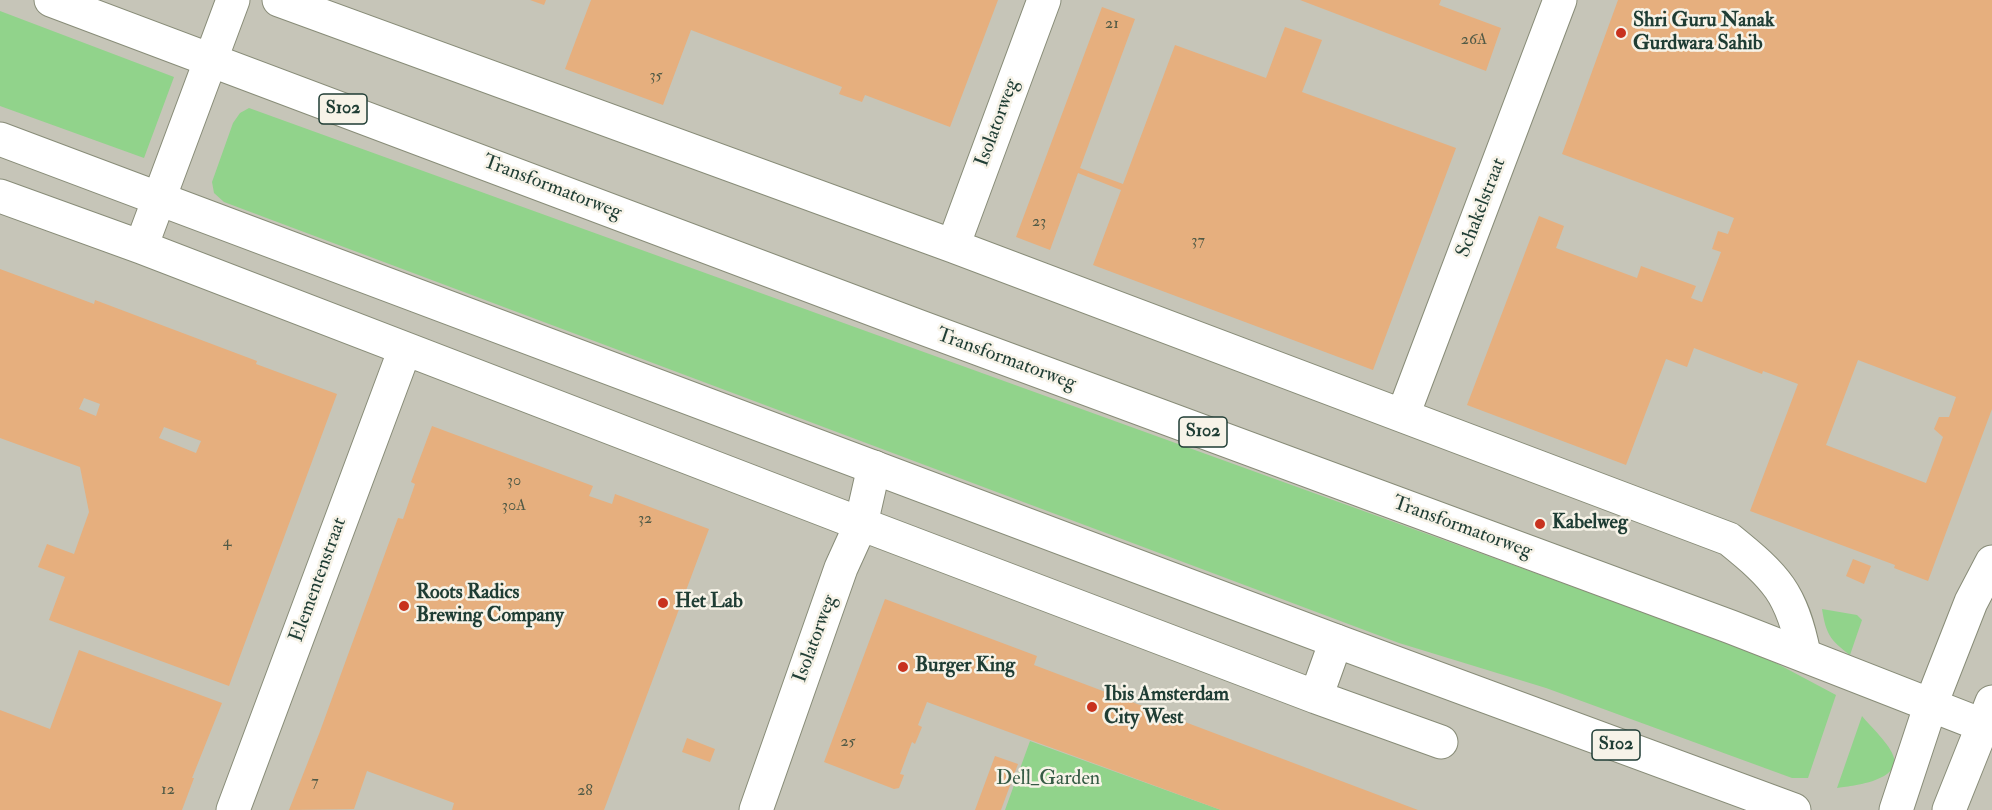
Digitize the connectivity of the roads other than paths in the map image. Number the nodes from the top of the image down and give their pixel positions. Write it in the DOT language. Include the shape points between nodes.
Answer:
graph roads {
  1 [pos="51,0"];
  2 [pos="233,0"];
  3 [pos="279,0"];
  4 [pos="1044,0"];
  5 [pos="1560,0"];
  6 [pos="211,60"];
  7 [pos="0,139"];
  8 [pos="0,196"];
  9 [pos="158,200"];
  10 [pos="953,246"];
  11 [pos="141,247"];
  12 [pos="405,350"];
  13 [pos="1403,415"];
  14 [pos="874,467"];
  15 [pos="861,524"];
  16 [pos="1992,562"];
  17 [pos="1336,641"];
  18 [pos="1804,654"];
  19 [pos="1316,697"];
  20 [pos="1931,704"];
  21 [pos="1989,719"];
  22 [pos="1441,742"];
  23 [pos="233,810"];
  24 [pos="756,810"];
  25 [pos="1794,810"];
  26 [pos="1896,810"];
  27 [pos="1949,810"];
  1 -- 6 [label="street, Transformatorweg / S102"];
  2 -- 6 [label="street"];
  3 -- 10 [label="street"];
  4 -- 10 [label="street, Isolatorweg"];
  5 -- 13 [label="street, Schakelstraat"];
  6 -- 9 [label="street"];
  6 -- 18 [label="street, Transformatorweg / S102" via="931,332"];
  7 -- 9 [label="street, S102"];
  8 -- 11 [label="street"];
  9 -- 11 [label="street"];
  9 -- 14 [label="street, S102"];
  10 -- 13 [label="street"];
  11 -- 12 [label="street"];
  12 -- 15 [label="street"];
  12 -- 23 [label="street, Elementenstraat"];
  13 -- 18 [label="street" via="1729,539 1760,564 1784,593 1800,632"];
  14 -- 15 [label="street, Isolatorweg"];
  14 -- 17 [label="street, S102"];
  15 -- 19 [label="street"];
  15 -- 24 [label="street, Isolatorweg"];
  16 -- 20 [label="street" via="1971,602"];
  17 -- 19 [label="street"];
  17 -- 25 [label="street, S102"];
  18 -- 20 [label="street, Transformatorweg / S102"];
  19 -- 22 [label="street"];
  20 -- 21 [label="street, Transformatorweg / S102"];
  20 -- 26 [label="street"];
  21 -- 27 [label="street"];
}
